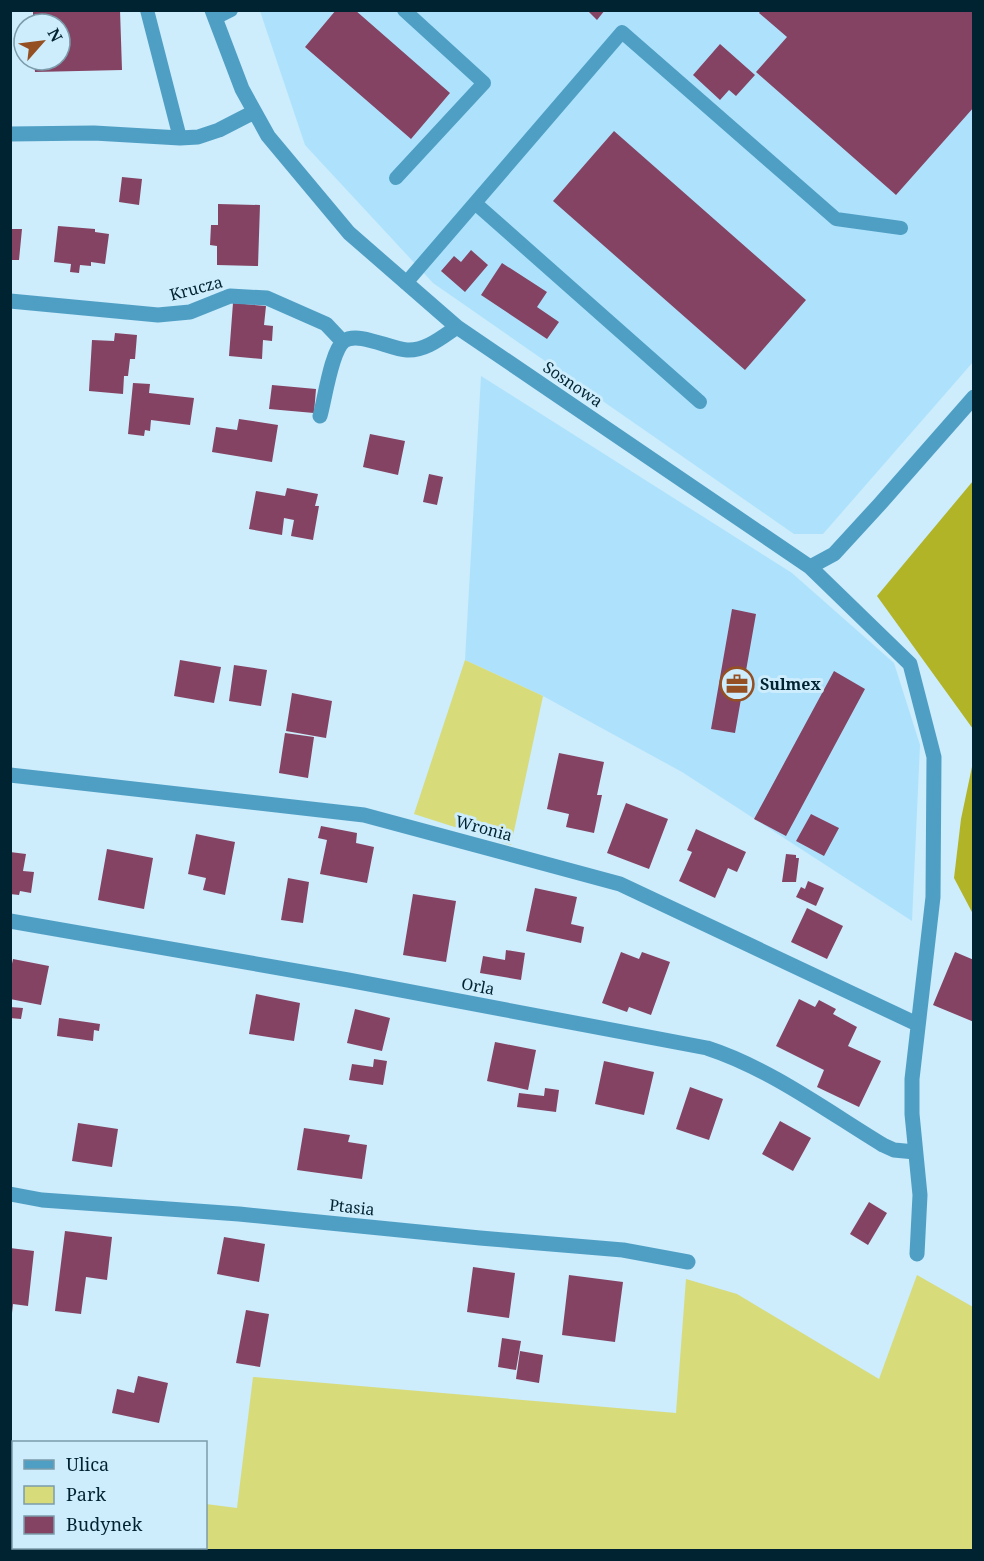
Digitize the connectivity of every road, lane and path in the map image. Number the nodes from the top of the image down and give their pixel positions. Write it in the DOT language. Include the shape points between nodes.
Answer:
graph roads {
  1 [pos="147,10"];
  2 [pos="231,10"];
  3 [pos="404,10"];
  4 [pos="214,14"];
  5 [pos="254,112"];
  6 [pos="10,134"];
  7 [pos="180,138"];
  8 [pos="396,178"];
  9 [pos="475,203"];
  10 [pos="901,228"];
  11 [pos="406,283"];
  12 [pos="10,302"];
  13 [pos="457,327"];
  14 [pos="343,342"];
  15 [pos="974,397"];
  16 [pos="700,402"];
  17 [pos="320,416"];
  18 [pos="810,567"];
  19 [pos="10,775"];
  20 [pos="10,921"];
  21 [pos="917,1024"];
  22 [pos="915,1152"];
  23 [pos="10,1194"];
  24 [pos="917,1254"];
  25 [pos="688,1262"];
  1 -- 7 [label="lane"];
  2 -- 4 [label="lane"];
  3 -- 8 [label="lane" via="484,83"];
  4 -- 5 [label="street, Sosnowa"];
  5 -- 7 [label="street" via="208,135"];
  5 -- 11 [label="street, Sosnowa" via="268,136 349,233"];
  6 -- 7 [label="street"];
  9 -- 10 [label="lane" via="622,32 836,219"];
  9 -- 11 [label="lane"];
  9 -- 16 [label="lane"];
  11 -- 13 [label="street, Sosnowa"];
  12 -- 14 [label="street, Krucza" via="158,315 190,312 230,296 267,298 326,324"];
  13 -- 14 [label="street" via="432,344 408,350 354,337"];
  13 -- 18 [label="street, Sosnowa"];
  14 -- 17 [label="street"];
  15 -- 18 [label="street" via="834,554"];
  18 -- 21 [label="street, Sosnowa" via="910,664 934,757 933,897"];
  19 -- 21 [label="street, Wronia" via="364,815 620,884"];
  20 -- 22 [label="street, Orla" via="707,1048 755,1068 883,1145"];
  21 -- 22 [label="street, Sosnowa" via="912,1079"];
  22 -- 24 [label="street, Sosnowa" via="920,1195"];
  23 -- 25 [label="street, Ptasia" via="42,1200 623,1250"];
}
